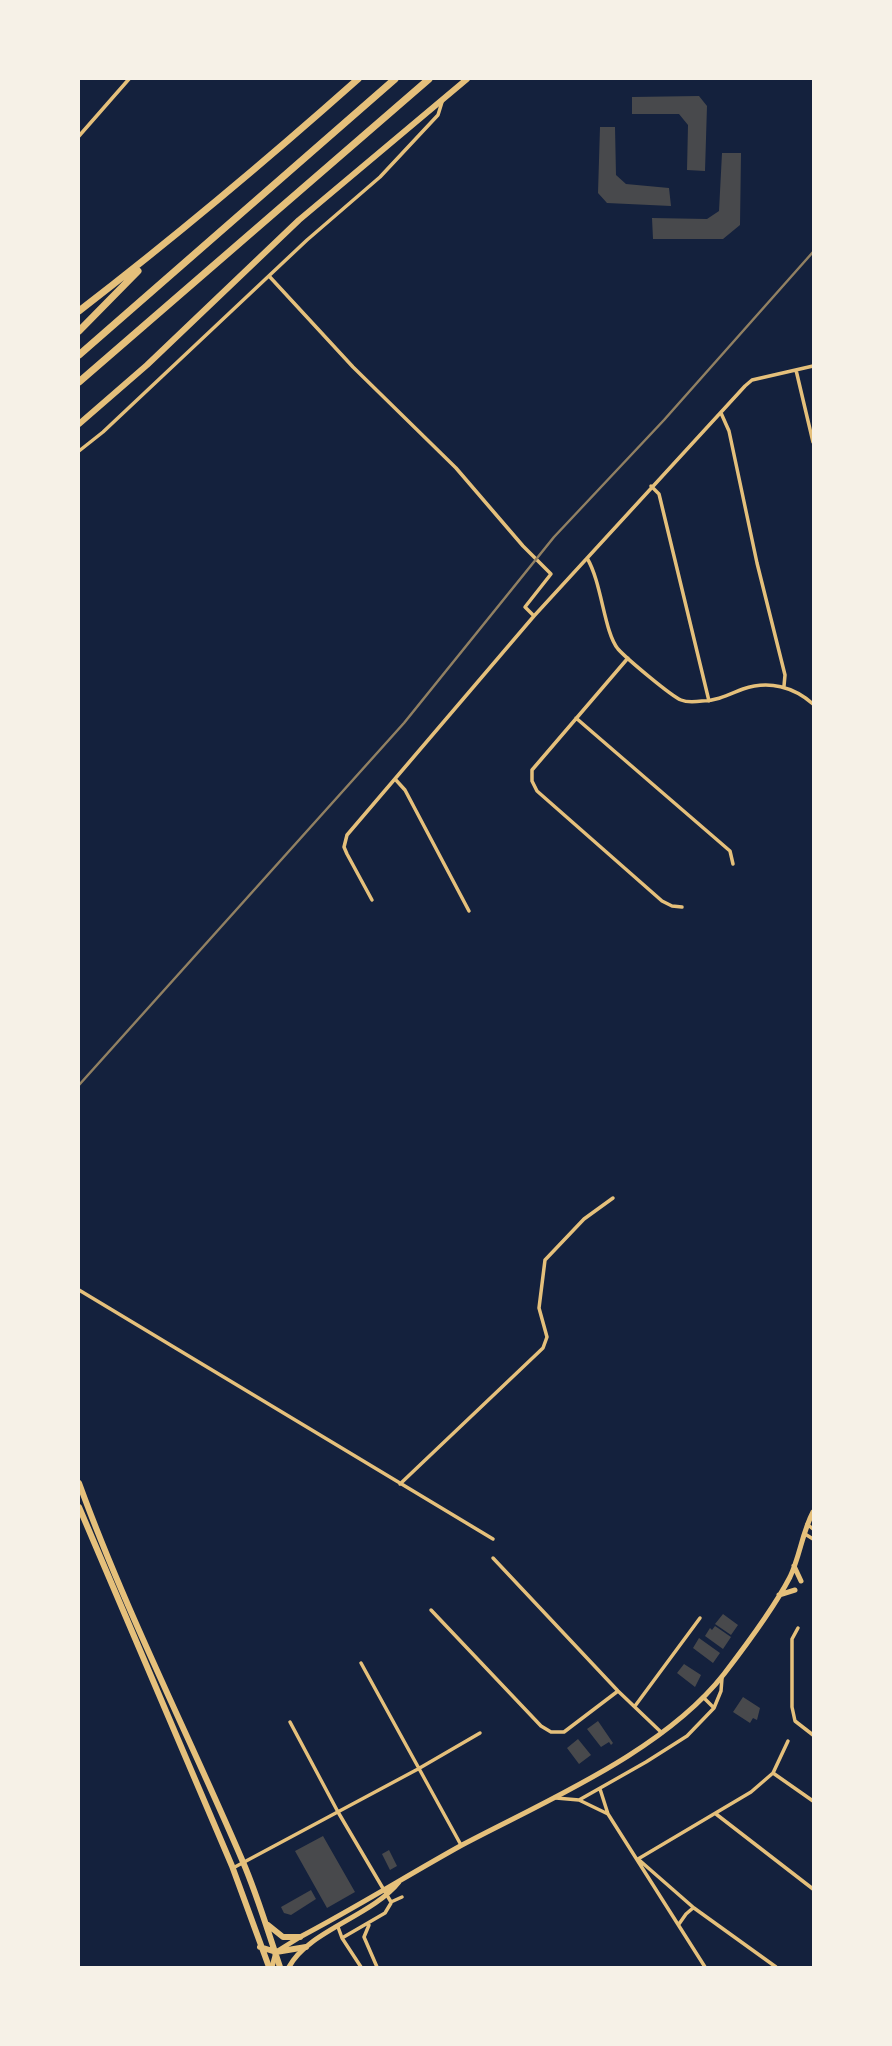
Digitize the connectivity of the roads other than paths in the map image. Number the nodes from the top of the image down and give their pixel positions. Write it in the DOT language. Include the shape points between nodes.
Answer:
graph roads {
  1 [pos="128,79"];
  2 [pos="358,79"];
  3 [pos="395,79"];
  4 [pos="429,79"];
  5 [pos="467,79"];
  6 [pos="443,100"];
  7 [pos="79,136"];
  8 [pos="150,257"];
  9 [pos="269,276"];
  10 [pos="79,311"];
  11 [pos="79,331"];
  12 [pos="79,355"];
  13 [pos="813,366"];
  14 [pos="796,370"];
  15 [pos="79,382"];
  16 [pos="721,412"];
  17 [pos="79,424"];
  18 [pos="813,442"];
  19 [pos="79,450"];
  20 [pos="652,486"];
  21 [pos="587,558"];
  22 [pos="534,616"];
  23 [pos="628,658"];
  24 [pos="785,687"];
  25 [pos="709,701"];
  26 [pos="813,704"];
  27 [pos="576,718"];
  28 [pos="396,779"];
  29 [pos="733,864"];
  30 [pos="372,900"];
  31 [pos="682,907"];
  32 [pos="469,911"];
  33 [pos="613,1198"];
  34 [pos="79,1290"];
  35 [pos="79,1483"];
  36 [pos="400,1484"];
  37 [pos="79,1507"];
  38 [pos="813,1514"];
  39 [pos="810,1526"];
  40 [pos="803,1534"];
  41 [pos="493,1539"];
  42 [pos="813,1539"];
  43 [pos="493,1558"];
  44 [pos="794,1566"];
  45 [pos="801,1581"];
  46 [pos="795,1590"];
  47 [pos="779,1595"];
  48 [pos="430,1610"];
  49 [pos="700,1618"];
  50 [pos="799,1628"];
  51 [pos="360,1663"];
  52 [pos="722,1676"];
  53 [pos="618,1691"];
  54 [pos="702,1696"];
  55 [pos="635,1706"];
  56 [pos="714,1708"];
  57 [pos="290,1722"];
  58 [pos="480,1733"];
  59 [pos="662,1733"];
  60 [pos="813,1735"];
  61 [pos="788,1741"];
  62 [pos="418,1769"];
  63 [pos="773,1773"];
  64 [pos="600,1789"];
  65 [pos="555,1798"];
  66 [pos="579,1800"];
  67 [pos="813,1801"];
  68 [pos="338,1812"];
  69 [pos="608,1814"];
  70 [pos="716,1814"];
  71 [pos="462,1846"];
  72 [pos="638,1859"];
  73 [pos="243,1863"];
  74 [pos="233,1868"];
  75 [pos="401,1880"];
  76 [pos="384,1888"];
  77 [pos="813,1889"];
  78 [pos="402,1897"];
  79 [pos="390,1899"];
  80 [pos="694,1908"];
  81 [pos="345,1913"];
  82 [pos="369,1923"];
  83 [pos="267,1924"];
  84 [pos="679,1924"];
  85 [pos="338,1927"];
  86 [pos="300,1937"];
  87 [pos="342,1938"];
  88 [pos="260,1947"];
  89 [pos="306,1947"];
  90 [pos="276,1952"];
  91 [pos="270,1967"];
  92 [pos="280,1967"];
  93 [pos="289,1967"];
  94 [pos="361,1967"];
  95 [pos="377,1967"];
  96 [pos="705,1967"];
  97 [pos="776,1967"];
  1 -- 7 [label="street"];
  2 -- 8 [label="highway"];
  3 -- 12 [label="highway"];
  4 -- 15 [label="highway"];
  5 -- 6 [label="main road"];
  6 -- 9 [label="street" via="438,115 406,151"];
  6 -- 17 [label="main road" via="299,220"];
  8 -- 10 [label="highway"];
  8 -- 11 [label="highway"];
  9 -- 19 [label="street"];
  9 -- 22 [label="street" via="456,468 551,574 525,607"];
  13 -- 14 [label="street"];
  14 -- 16 [label="street" via="752,380"];
  14 -- 18 [label="street"];
  16 -- 20 [label="street"];
  16 -- 24 [label="street"];
  20 -- 21 [label="street"];
  20 -- 25 [label="street" via="659,494"];
  21 -- 22 [label="street"];
  21 -- 23 [label="street" via="596,573 614,642"];
  22 -- 28 [label="street"];
  23 -- 25 [label="street" via="682,701"];
  23 -- 27 [label="street"];
  24 -- 25 [label="street" via="754,687"];
  24 -- 26 [label="street"];
  27 -- 29 [label="street" via="730,851"];
  27 -- 31 [label="street" via="532,770 531,781 662,901"];
  28 -- 30 [label="street" via="347,835 344,847"];
  28 -- 32 [label="street"];
  33 -- 36 [label="street" via="584,1219 545,1260 539,1308 547,1337 543,1348"];
  34 -- 36 [label="street"];
  35 -- 73 [label="main road"];
  36 -- 41 [label="street"];
  37 -- 74 [label="main road"];
  38 -- 39 [label="main road"];
  39 -- 40 [label="main road"];
  40 -- 42 [label="street"];
  40 -- 44 [label="main road"];
  43 -- 53 [label="street"];
  44 -- 45 [label="main road"];
  44 -- 47 [label="main road"];
  46 -- 47 [label="main road"];
  47 -- 52 [label="main road"];
  48 -- 53 [label="street" via="551,1732 564,1732"];
  49 -- 55 [label="street"];
  50 -- 60 [label="street" via="792,1639 792,1707 795,1721"];
  51 -- 62 [label="street"];
  52 -- 54 [label="main road"];
  52 -- 56 [label="street"];
  53 -- 55 [label="street"];
  54 -- 56 [label="street"];
  54 -- 59 [label="main road"];
  55 -- 59 [label="street"];
  56 -- 64 [label="street" via="687,1736"];
  57 -- 68 [label="street"];
  58 -- 62 [label="street"];
  59 -- 65 [label="main road"];
  61 -- 63 [label="street"];
  62 -- 68 [label="street"];
  62 -- 71 [label="street"];
  63 -- 67 [label="street"];
  63 -- 70 [label="street"];
  64 -- 66 [label="street"];
  64 -- 69 [label="street"];
  65 -- 66 [label="street"];
  65 -- 71 [label="main road"];
  66 -- 69 [label="street"];
  68 -- 73 [label="street"];
  68 -- 76 [label="street"];
  69 -- 72 [label="street"];
  70 -- 72 [label="street"];
  70 -- 77 [label="street"];
  71 -- 75 [label="main road"];
  72 -- 80 [label="street"];
  72 -- 84 [label="street"];
  73 -- 74 [label="street"];
  73 -- 83 [label="main road"];
  74 -- 88 [label="main road"];
  75 -- 76 [label="main road"];
  75 -- 79 [label="main road"];
  76 -- 79 [label="street"];
  76 -- 81 [label="main road"];
  78 -- 79 [label="street"];
  79 -- 82 [label="street" via="384,1913"];
  79 -- 85 [label="main road"];
  80 -- 84 [label="street"];
  80 -- 97 [label="street"];
  81 -- 85 [label="main road" via="338,1918"];
  81 -- 86 [label="main road"];
  82 -- 87 [label="street"];
  82 -- 95 [label="street" via="363,1937"];
  83 -- 86 [label="main road" via="283,1937"];
  83 -- 90 [label="main road"];
  84 -- 96 [label="street"];
  85 -- 87 [label="street"];
  85 -- 89 [label="main road"];
  86 -- 90 [label="main road"];
  87 -- 94 [label="street"];
  88 -- 90 [label="main road"];
  88 -- 91 [label="main road"];
  89 -- 90 [label="main road"];
  89 -- 93 [label="main road"];
  90 -- 91 [label="main road"];
  90 -- 92 [label="main road"];
}
